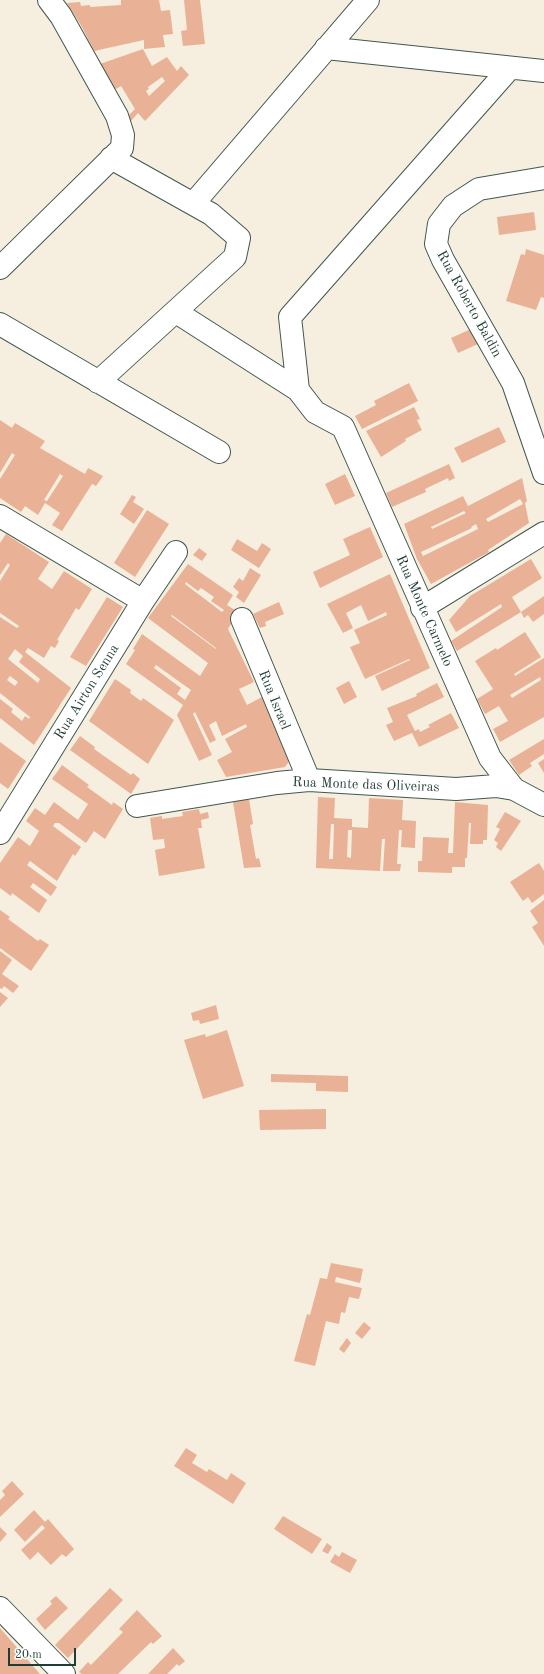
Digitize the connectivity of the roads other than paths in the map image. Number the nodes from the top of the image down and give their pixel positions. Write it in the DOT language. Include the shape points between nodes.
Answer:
graph roads {
  1 [pos="49,0"];
  2 [pos="368,0"];
  3 [pos="326,48"];
  4 [pos="509,68"];
  5 [pos="544,71"];
  6 [pos="111,158"];
  7 [pos="544,178"];
  8 [pos="193,204"];
  9 [pos="0,268"];
  10 [pos="176,312"];
  11 [pos="0,324"];
  12 [pos="98,382"];
  13 [pos="298,390"];
  14 [pos="219,452"];
  15 [pos="544,473"];
  16 [pos="0,516"];
  17 [pos="544,533"];
  18 [pos="176,552"];
  19 [pos="143,600"];
  20 [pos="422,608"];
  21 [pos="242,619"];
  22 [pos="309,780"];
  23 [pos="514,789"];
  24 [pos="544,805"];
  25 [pos="137,806"];
  26 [pos="0,833"];
  27 [pos="0,1608"];
  28 [pos="64,1674"];
  1 -- 6 [label="street" via="61,16 117,116 123,135 122,148"];
  2 -- 3 [label="street"];
  3 -- 4 [label="street"];
  3 -- 8 [label="street"];
  4 -- 5 [label="street"];
  4 -- 13 [label="street" via="290,317"];
  6 -- 8 [label="street"];
  6 -- 9 [label="street"];
  7 -- 15 [label="street, Rua Roberto Baldin" via="479,189 453,206 439,224 436,244 513,383"];
  8 -- 10 [label="street" via="211,214 239,238 235,257"];
  10 -- 12 [label="street"];
  10 -- 13 [label="street"];
  11 -- 12 [label="street"];
  12 -- 14 [label="street"];
  13 -- 20 [label="street, Rua Monte Carmelo" via="315,412 343,427"];
  16 -- 19 [label="street"];
  17 -- 20 [label="street"];
  18 -- 19 [label="street, Rua Airton Senna"];
  19 -- 26 [label="street, Rua Airton Senna"];
  20 -- 23 [label="street, Rua Monte Carmelo" via="490,758"];
  21 -- 22 [label="street, Rua Israel"];
  22 -- 23 [label="street, Rua Monte das Oliveiras" via="456,789 496,786"];
  22 -- 25 [label="street, Rua Monte das Oliveiras"];
  23 -- 24 [label="street, Rua Monte das Oliveiras"];
  27 -- 28 [label="street"];
}
